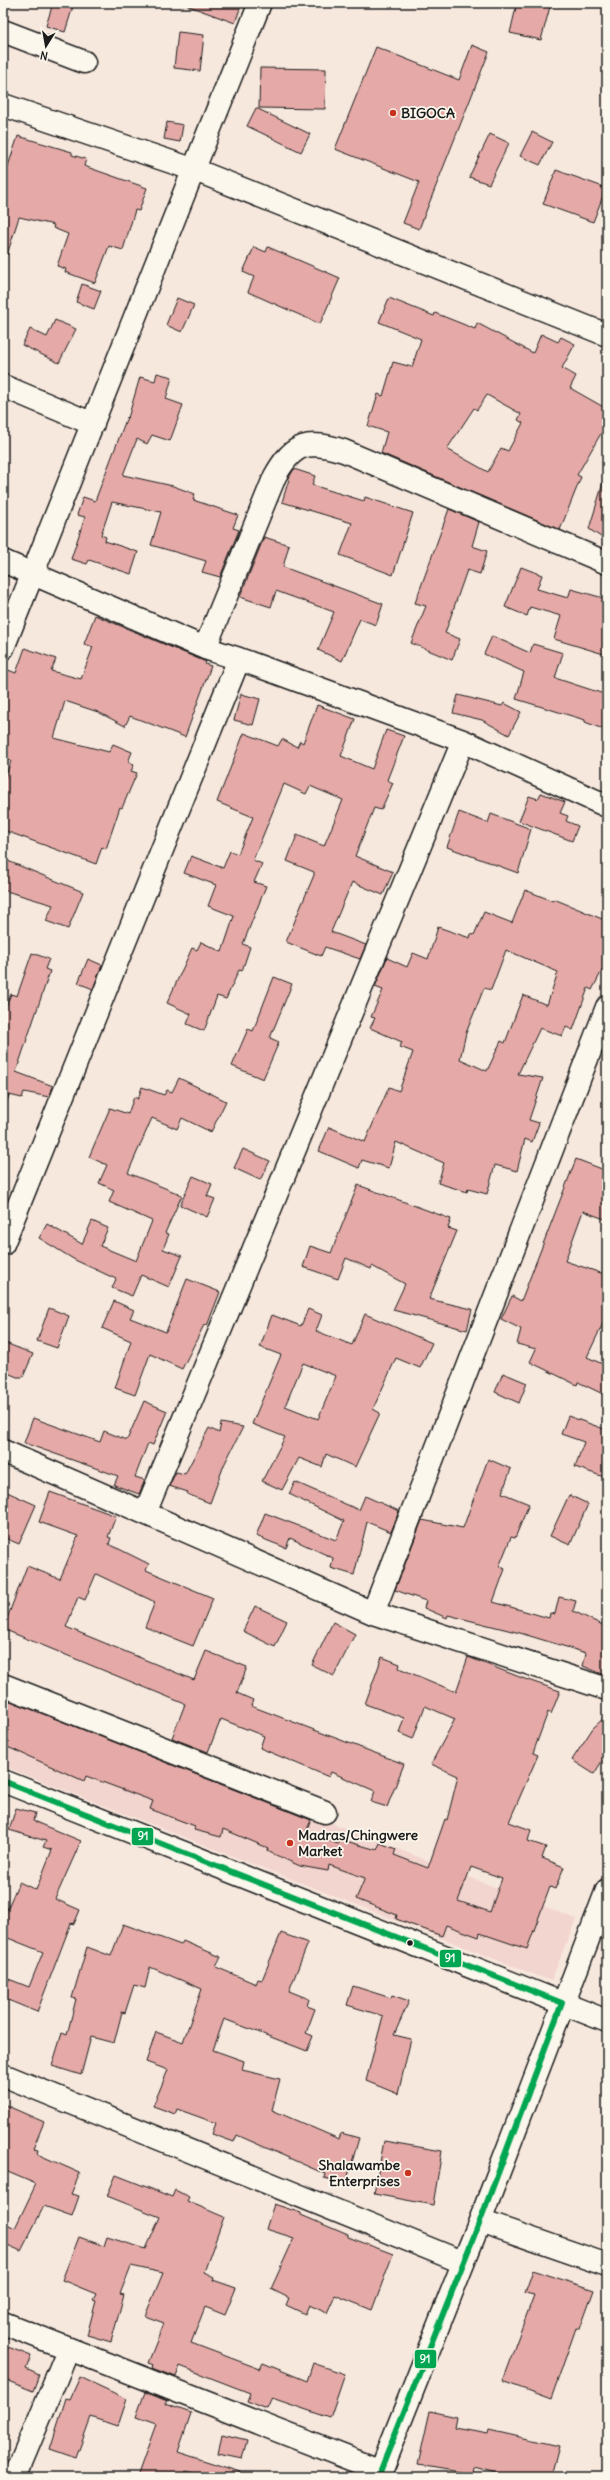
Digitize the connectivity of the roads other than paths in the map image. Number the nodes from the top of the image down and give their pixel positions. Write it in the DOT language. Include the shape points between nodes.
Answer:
graph roads {
  1 [pos="260,3"];
  2 [pos="3,31"];
  3 [pos="84,62"];
  4 [pos="3,105"];
  5 [pos="195,170"];
  6 [pos="607,335"];
  7 [pos="3,386"];
  8 [pos="93,424"];
  9 [pos="3,562"];
  10 [pos="607,563"];
  11 [pos="33,573"];
  12 [pos="3,648"];
  13 [pos="205,648"];
  14 [pos="239,658"];
  15 [pos="463,741"];
  16 [pos="607,806"];
  17 [pos="607,1007"];
  18 [pos="3,1244"];
  19 [pos="3,1451"];
  20 [pos="144,1512"];
  21 [pos="373,1613"];
  22 [pos="3,1685"];
  23 [pos="607,1689"];
  24 [pos="3,1781"];
  25 [pos="325,1812"];
  26 [pos="607,1890"];
  27 [pos="562,2004"];
  28 [pos="607,2021"];
  29 [pos="3,2075"];
  30 [pos="480,2221"];
  31 [pos="462,2262"];
  32 [pos="607,2265"];
  33 [pos="3,2323"];
  34 [pos="68,2350"];
  35 [pos="379,2474"];
  36 [pos="15,2477"];
  1 -- 5 [label="street"];
  2 -- 3 [label="street"];
  4 -- 5 [label="street"];
  5 -- 6 [label="street"];
  5 -- 8 [label="street"];
  7 -- 8 [label="street"];
  8 -- 11 [label="street"];
  9 -- 11 [label="street"];
  10 -- 13 [label="street" via="344,451 314,444 296,448 275,476"];
  11 -- 12 [label="street"];
  11 -- 13 [label="street"];
  13 -- 14 [label="street"];
  14 -- 15 [label="street"];
  14 -- 18 [label="street"];
  15 -- 16 [label="street"];
  15 -- 20 [label="street"];
  17 -- 21 [label="street"];
  19 -- 20 [label="street"];
  20 -- 21 [label="street"];
  21 -- 23 [label="street"];
  22 -- 25 [label="street"];
  24 -- 27 [label="street"];
  26 -- 27 [label="street"];
  27 -- 28 [label="street"];
  27 -- 30 [label="street"];
  29 -- 31 [label="street"];
  30 -- 31 [label="street"];
  30 -- 32 [label="street"];
  31 -- 35 [label="street"];
  33 -- 34 [label="street"];
  34 -- 35 [label="street"];
  34 -- 36 [label="street"];
}
